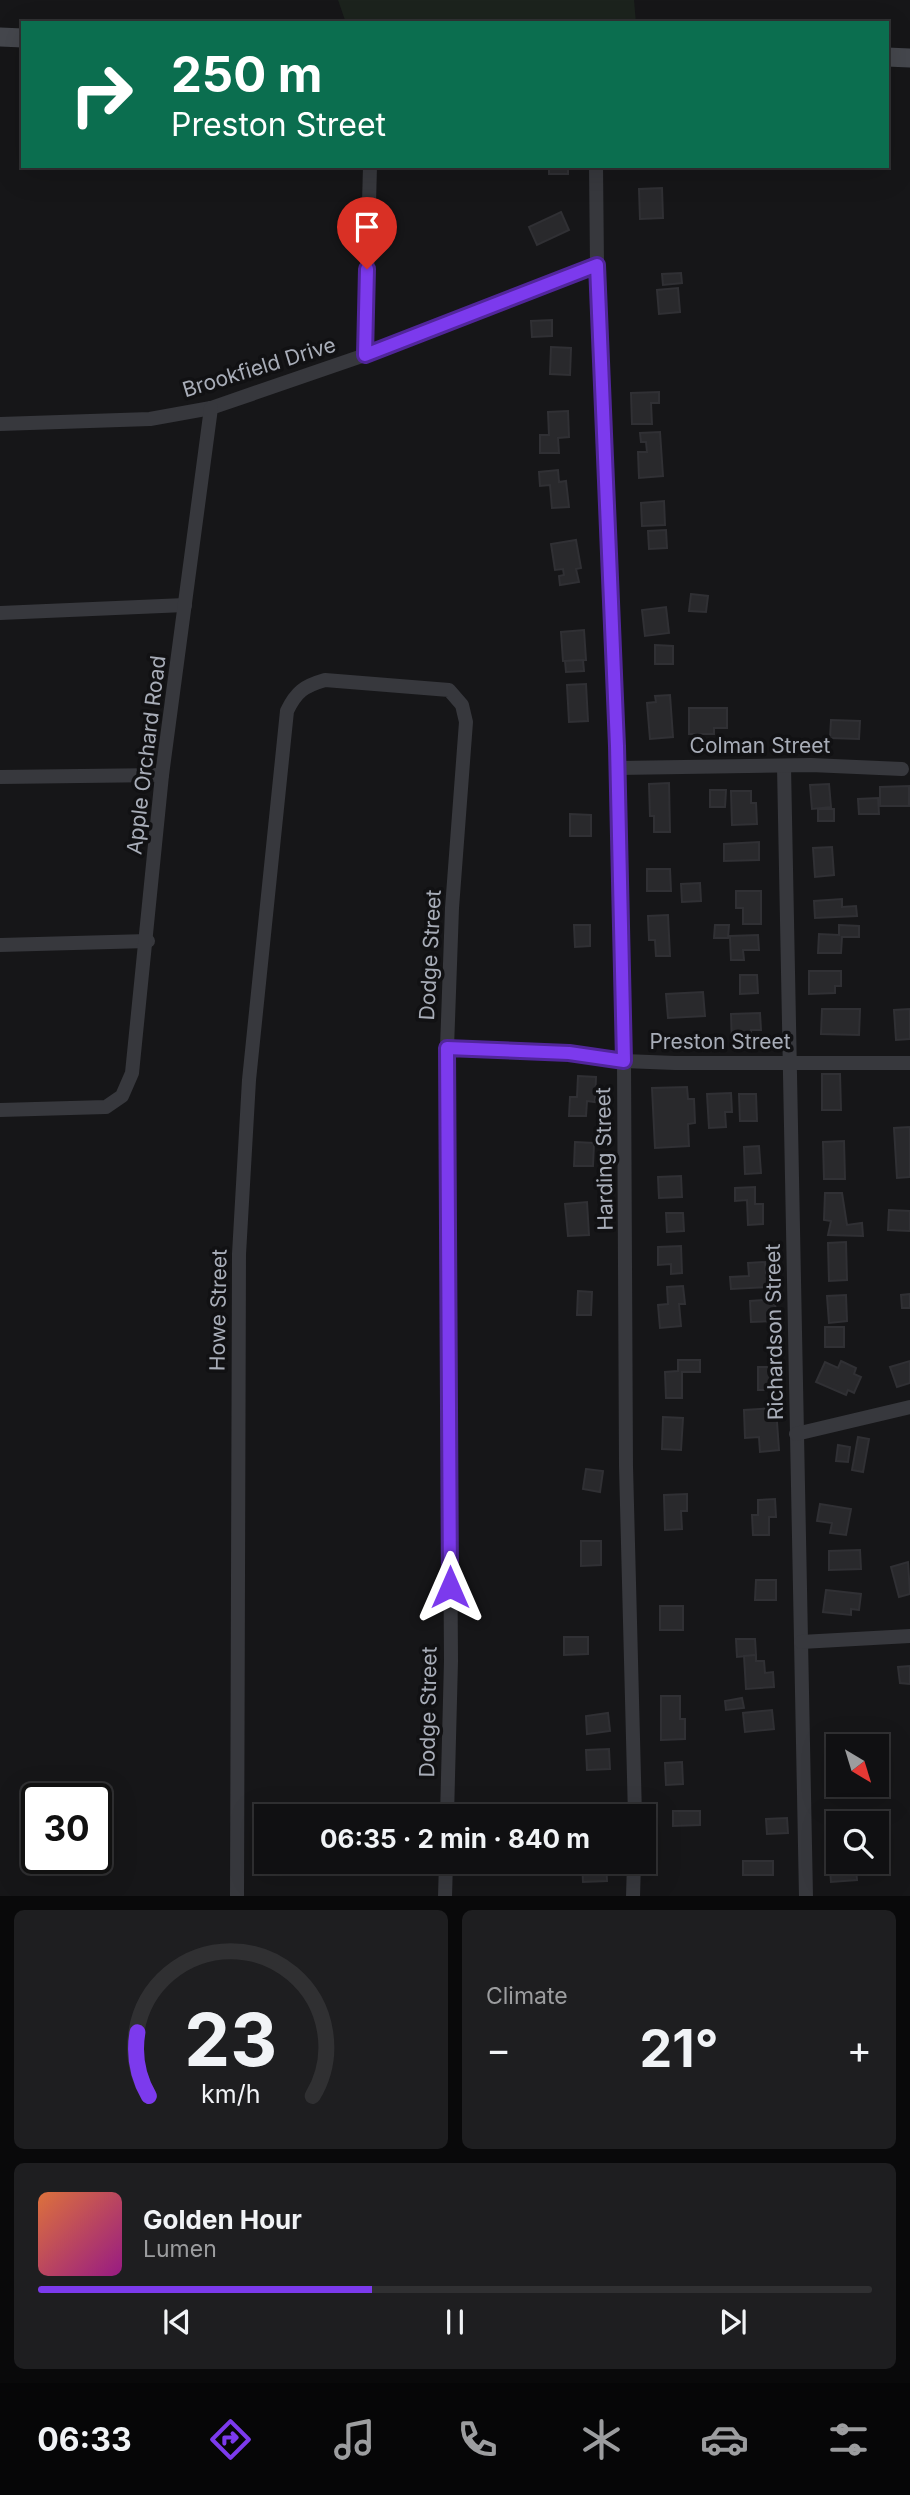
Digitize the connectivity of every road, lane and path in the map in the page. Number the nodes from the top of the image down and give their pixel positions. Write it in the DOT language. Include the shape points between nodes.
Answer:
graph roads {
  1 [pos="0,37"];
  2 [pos="21,37"];
  3 [pos="889,57"];
  4 [pos="910,58"];
  5 [pos="370,168"];
  6 [pos="596,168"];
  7 [pos="597,265"];
  8 [pos="365,355"];
  9 [pos="211,408"];
  10 [pos="0,424"];
  11 [pos="185,605"];
  12 [pos="0,613"];
  13 [pos="449,690"];
  14 [pos="784,766"];
  15 [pos="618,768"];
  16 [pos="902,769"];
  17 [pos="162,775"];
  18 [pos="0,777"];
  19 [pos="148,941"];
  20 [pos="0,945"];
  21 [pos="447,1048"];
  22 [pos="624,1061"];
  23 [pos="789,1062"];
  24 [pos="910,1063"];
  25 [pos="0,1110"];
  26 [pos="910,1408"];
  27 [pos="796,1434"];
  28 [pos="910,1636"];
  29 [pos="801,1642"];
  30 [pos="447,1804"];
  31 [pos="635,1804"];
  32 [pos="446,1874"];
  33 [pos="634,1874"];
  34 [pos="237,1896"];
  35 [pos="445,1896"];
  36 [pos="633,1896"];
  37 [pos="806,1896"];
  1 -- 2 [label="street"];
  3 -- 4 [label="street"];
  5 -- 8 [label="street"];
  6 -- 7 [label="street, Harding Street"];
  7 -- 8 [label="street, Brookfield Drive"];
  7 -- 15 [label="street, Harding Street"];
  8 -- 9 [label="street, Brookfield Drive"];
  9 -- 10 [label="street, Brookfield Drive" via="150,419"];
  9 -- 11 [label="street, Apple Orchard Road"];
  11 -- 12 [label="street"];
  11 -- 17 [label="street, Apple Orchard Road"];
  13 -- 21 [label="street, Dodge Street" via="462,705 466,722"];
  13 -- 34 [label="street, Howe Street" via="325,680 307,685 295,695 284,726 249,1080 239,1254"];
  14 -- 15 [label="street, Colman Street"];
  14 -- 16 [label="street, Colman Street"];
  14 -- 23 [label="street, Richardson Street"];
  15 -- 22 [label="street, Harding Street"];
  17 -- 18 [label="street"];
  17 -- 19 [label="street, Apple Orchard Road"];
  19 -- 20 [label="street"];
  19 -- 25 [label="street, Apple Orchard Road" via="132,1073 116,1103"];
  21 -- 22 [label="street, Preston Street" via="569,1053"];
  21 -- 30 [label="street, Dodge Street" via="451,1661"];
  22 -- 23 [label="street, Preston Street"];
  22 -- 31 [label="street, Harding Street" via="626,1458"];
  23 -- 24 [label="street, Preston Street"];
  23 -- 27 [label="street, Richardson Street"];
  26 -- 27 [label="street"];
  27 -- 29 [label="street, Richardson Street"];
  28 -- 29 [label="street"];
  29 -- 37 [label="street, Richardson Street"];
  32 -- 35 [label="street"];
  33 -- 36 [label="street"];
}
